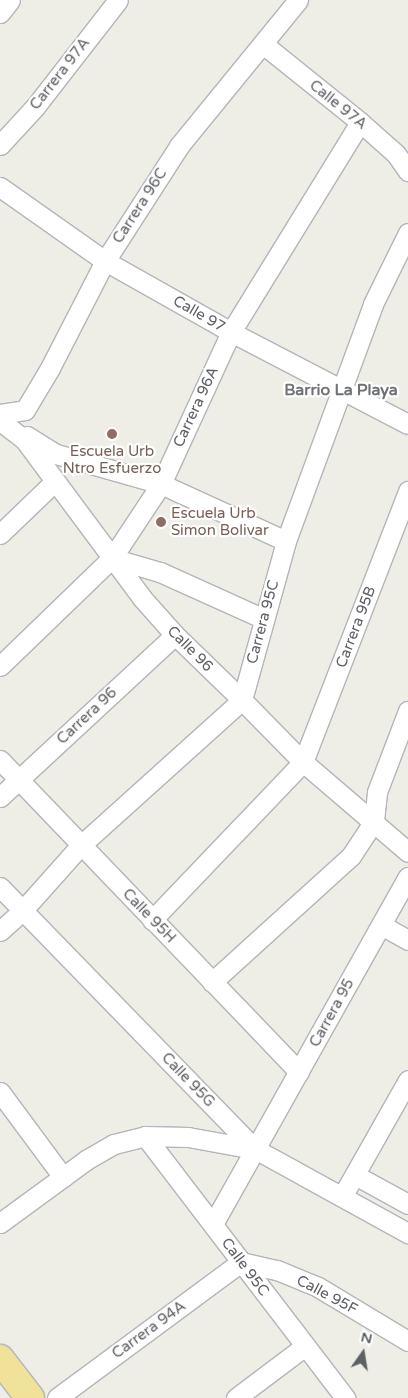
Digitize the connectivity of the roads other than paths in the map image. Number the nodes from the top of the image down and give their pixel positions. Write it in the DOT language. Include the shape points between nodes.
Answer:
graph roads {
  1 [pos="10,0"];
  2 [pos="118,0"];
  3 [pos="298,0"];
  4 [pos="0,13"];
  5 [pos="263,44"];
  6 [pos="360,122"];
  7 [pos="0,146"];
  8 [pos="408,171"];
  9 [pos="0,188"];
  10 [pos="408,233"];
  11 [pos="105,261"];
  12 [pos="231,332"];
  13 [pos="342,390"];
  14 [pos="0,414"];
  15 [pos="0,420"];
  16 [pos="408,424"];
  17 [pos="55,481"];
  18 [pos="161,484"];
  19 [pos="408,491"];
  20 [pos="0,534"];
  21 [pos="286,541"];
  22 [pos="112,558"];
  23 [pos="264,619"];
  24 [pos="175,635"];
  25 [pos="0,666"];
  26 [pos="242,700"];
  27 [pos="408,712"];
  28 [pos="0,760"];
  29 [pos="303,762"];
  30 [pos="19,780"];
  31 [pos="0,797"];
  32 [pos="374,821"];
  33 [pos="81,845"];
  34 [pos="408,852"];
  35 [pos="408,877"];
  36 [pos="0,887"];
  37 [pos="23,910"];
  38 [pos="152,920"];
  39 [pos="381,925"];
  40 [pos="0,931"];
  41 [pos="408,940"];
  42 [pos="212,982"];
  43 [pos="298,1072"];
  44 [pos="408,1080"];
  45 [pos="0,1092"];
  46 [pos="145,1136"];
  47 [pos="255,1149"];
  48 [pos="355,1175"];
  49 [pos="63,1177"];
  50 [pos="343,1195"];
  51 [pos="408,1204"];
  52 [pos="0,1223"];
  53 [pos="213,1224"];
  54 [pos="408,1232"];
  55 [pos="241,1262"];
  56 [pos="408,1341"];
  57 [pos="305,1346"];
  58 [pos="0,1359"];
  59 [pos="30,1398"];
  60 [pos="57,1398"];
  61 [pos="236,1398"];
  62 [pos="345,1398"];
  1 -- 4 [label="street"];
  2 -- 7 [label="street, Carrera 97A" via="35,107"];
  3 -- 5 [label="street, Carrera 96C"];
  5 -- 6 [label="street, Calle 97A"];
  5 -- 11 [label="street, Carrera 96C" via="179,146"];
  6 -- 8 [label="street, Calle 97A" via="396,154"];
  6 -- 12 [label="street, Carrera 96A"];
  9 -- 11 [label="street, Calle 97"];
  10 -- 13 [label="street, Carrera 95C" via="374,304"];
  11 -- 12 [label="street, Calle 97"];
  11 -- 14 [label="street, Carrera 96C" via="50,368 24,410"];
  12 -- 13 [label="street, Calle 97"];
  12 -- 18 [label="street, Carrera 96A"];
  13 -- 16 [label="street, Calle 97"];
  13 -- 21 [label="street, Carrera 95C"];
  15 -- 17 [label="street, Calle 96" via="24,439"];
  15 -- 18 [label="street" via="56,454"];
  17 -- 20 [label="street"];
  17 -- 22 [label="street, Calle 96"];
  18 -- 21 [label="street"];
  18 -- 22 [label="street, Carrera 96A"];
  19 -- 29 [label="street, Carrera 95B"];
  21 -- 23 [label="street, Carrera 95C"];
  22 -- 23 [label="street" via="160,572"];
  22 -- 24 [label="street, Calle 96"];
  22 -- 25 [label="street, Carrera 96A"];
  23 -- 26 [label="street, Carrera 95C"];
  24 -- 26 [label="street, Calle 96"];
  24 -- 30 [label="street, Carrera 96"];
  26 -- 29 [label="street, Calle 96"];
  26 -- 33 [label="street"];
  27 -- 32 [label="street" via="377,792"];
  28 -- 30 [label="street, Calle 95H"];
  29 -- 32 [label="street, Calle 96"];
  29 -- 38 [label="street"];
  30 -- 31 [label="street, Carrera 96"];
  30 -- 33 [label="street, Calle 95H"];
  32 -- 34 [label="street, Calle 96"];
  32 -- 42 [label="street" via="351,856"];
  33 -- 37 [label="street"];
  33 -- 38 [label="street, Calle 95H"];
  35 -- 39 [label="street, Carrera 95"];
  36 -- 37 [label="street, Calle 95G"];
  37 -- 40 [label="street"];
  37 -- 47 [label="street, Calle 95G"];
  38 -- 42 [label="street, Calle 95H"];
  39 -- 41 [label="street"];
  39 -- 43 [label="street, Carrera 95"];
  42 -- 43 [label="street, Calle 95H"];
  43 -- 47 [label="street, Carrera 95"];
  44 -- 48 [label="street"];
  45 -- 49 [label="street"];
  46 -- 47 [label="street" via="188,1137"];
  46 -- 49 [label="street" via="114,1144"];
  46 -- 53 [label="street, Calle 95C"];
  47 -- 50 [label="street, Calle 95G"];
  47 -- 53 [label="street, Carrera 95"];
  48 -- 50 [label="street"];
  48 -- 51 [label="street"];
  49 -- 52 [label="street"];
  50 -- 54 [label="street, Calle 95G"];
  53 -- 55 [label="street, Calle 95C"];
  55 -- 56 [label="street, Calle 95F" via="277,1270 318,1287"];
  55 -- 57 [label="street, Calle 95C"];
  55 -- 60 [label="street, Carrera 94A"];
  57 -- 61 [label="street"];
  57 -- 62 [label="street, Calle 95C"];
  58 -- 59 [label="highway"];
}
